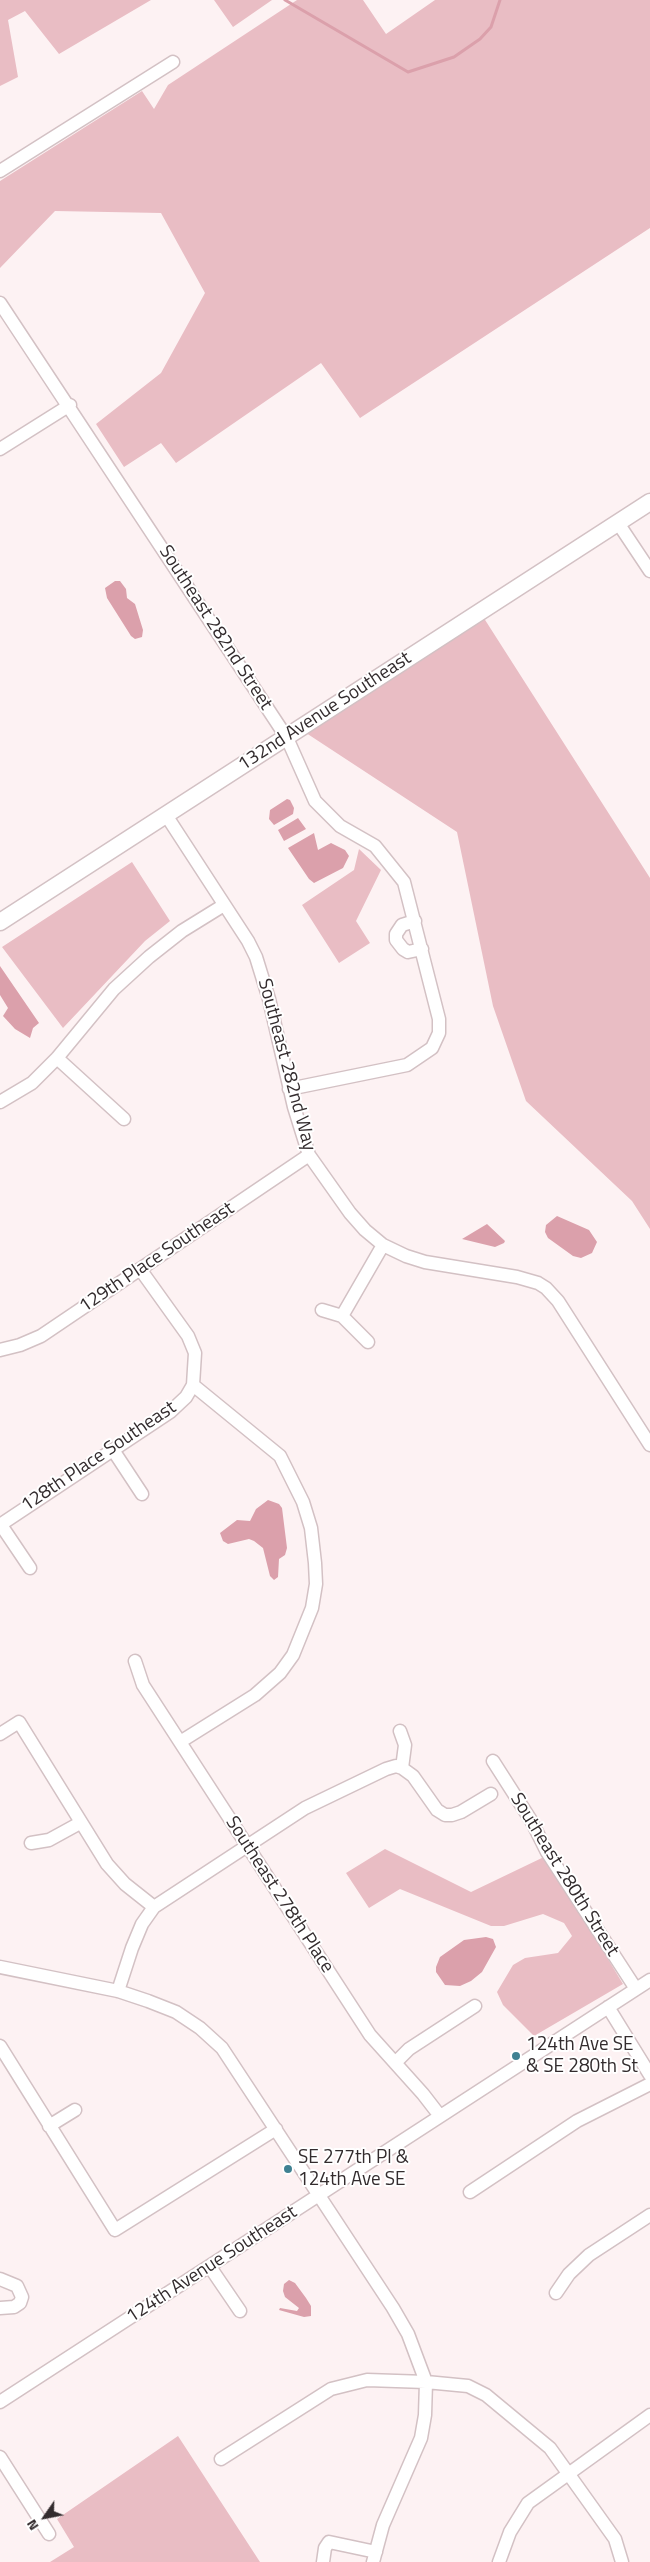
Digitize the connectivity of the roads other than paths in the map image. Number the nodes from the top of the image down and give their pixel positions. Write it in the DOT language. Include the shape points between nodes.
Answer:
graph roads {
  1 [pos="173,62"];
  2 [pos="0,171"];
  3 [pos="0,303"];
  4 [pos="70,405"];
  5 [pos="0,449"];
  6 [pos="650,502"];
  7 [pos="618,523"];
  8 [pos="650,571"];
  9 [pos="287,738"];
  10 [pos="166,815"];
  11 [pos="224,905"];
  12 [pos="415,921"];
  13 [pos="0,922"];
  14 [pos="422,949"];
  15 [pos="56,1058"];
  16 [pos="289,1089"];
  17 [pos="0,1102"];
  18 [pos="124,1119"];
  19 [pos="309,1155"];
  20 [pos="383,1245"];
  21 [pos="140,1269"];
  22 [pos="322,1310"];
  23 [pos="342,1316"];
  24 [pos="368,1342"];
  25 [pos="0,1350"];
  26 [pos="193,1385"];
  27 [pos="650,1445"];
  28 [pos="113,1450"];
  29 [pos="142,1494"];
  30 [pos="0,1525"];
  31 [pos="30,1568"];
  32 [pos="136,1661"];
  33 [pos="400,1731"];
  34 [pos="0,1734"];
  35 [pos="180,1742"];
  36 [pos="493,1760"];
  37 [pos="402,1768"];
  38 [pos="491,1794"];
  39 [pos="80,1823"];
  40 [pos="31,1844"];
  41 [pos="246,1845"];
  42 [pos="154,1907"];
  43 [pos="1,1971"];
  44 [pos="650,1980"];
  45 [pos="636,1989"];
  46 [pos="118,1991"];
  47 [pos="475,2006"];
  48 [pos="608,2007"];
  49 [pos="0,2046"];
  50 [pos="395,2064"];
  51 [pos="650,2075"];
  52 [pos="650,2084"];
  53 [pos="75,2110"];
  54 [pos="440,2116"];
  55 [pos="49,2126"];
  56 [pos="276,2129"];
  57 [pos="470,2192"];
  58 [pos="319,2195"];
  59 [pos="650,2215"];
  60 [pos="210,2267"];
  61 [pos="0,2279"];
  62 [pos="556,2293"];
  63 [pos="0,2308"];
  64 [pos="240,2312"];
  65 [pos="426,2382"];
  66 [pos="0,2402"];
  67 [pos="650,2415"];
  68 [pos="0,2457"];
  69 [pos="221,2459"];
  70 [pos="570,2472"];
  71 [pos="49,2534"];
  72 [pos="374,2557"];
  73 [pos="323,2562"];
  74 [pos="499,2562"];
  75 [pos="622,2562"];
  1 -- 2 [label="street"];
  3 -- 4 [label="street, Southeast 282nd Street"];
  4 -- 5 [label="street"];
  4 -- 9 [label="street, Southeast 282nd Street"];
  6 -- 7 [label="main road, 132nd Avenue Southeast"];
  7 -- 8 [label="street"];
  7 -- 9 [label="main road, 132nd Avenue Southeast"];
  9 -- 10 [label="main road, 132nd Avenue Southeast"];
  9 -- 12 [label="street, Southeast 282nd Street" via="315,801 340,826 375,846 396,870 404,882"];
  10 -- 11 [label="street, Southeast 282nd Way"];
  10 -- 13 [label="main road, 132nd Avenue Southeast"];
  11 -- 15 [label="street" via="182,931 128,976"];
  11 -- 16 [label="street, Southeast 282nd Way" via="258,963"];
  12 -- 14 [label="street, Southeast 282nd Street"];
  12 -- 14 [label="street" via="402,925 396,940 408,952"];
  14 -- 16 [label="street, Southeast 282nd Street" via="440,1019 439,1033 432,1048 406,1065"];
  15 -- 17 [label="street" via="32,1083"];
  15 -- 18 [label="street"];
  16 -- 19 [label="street, Southeast 282nd Way"];
  19 -- 20 [label="street, Southeast 282nd Way" via="350,1213"];
  19 -- 21 [label="street, 129th Place Southeast"];
  20 -- 23 [label="street"];
  20 -- 27 [label="street, Southeast 282nd Way" via="425,1262 538,1283 558,1301"];
  21 -- 25 [label="street, 129th Place Southeast" via="41,1336"];
  21 -- 26 [label="street" via="188,1336 195,1353"];
  22 -- 23 [label="street"];
  23 -- 24 [label="street"];
  26 -- 28 [label="street, 128th Place Southeast" via="170,1412"];
  26 -- 35 [label="street" via="280,1456 303,1502 311,1528 316,1584 312,1608 293,1655 269,1684"];
  28 -- 29 [label="street"];
  28 -- 30 [label="street, 128th Place Southeast"];
  30 -- 31 [label="street"];
  32 -- 35 [label="street, Southeast 278th Place" via="143,1685"];
  33 -- 37 [label="street" via="405,1745"];
  34 -- 39 [label="street" via="19,1722"];
  35 -- 41 [label="street, Southeast 278th Place"];
  36 -- 45 [label="street, Southeast 280th Street" via="547,1852"];
  37 -- 38 [label="street" via="413,1776 437,1810 445,1815 461,1812"];
  37 -- 41 [label="street" via="386,1769 305,1808"];
  39 -- 40 [label="street" via="50,1840"];
  39 -- 42 [label="street" via="113,1871"];
  41 -- 42 [label="street"];
  41 -- 50 [label="street, Southeast 278th Place" via="370,2035"];
  42 -- 46 [label="street" via="142,1924"];
  43 -- 46 [label="street"];
  44 -- 45 [label="street, 124th Avenue Southeast"];
  45 -- 48 [label="street, 124th Avenue Southeast"];
  46 -- 56 [label="street" via="176,2012 200,2028 222,2048"];
  47 -- 50 [label="street" via="408,2049"];
  48 -- 51 [label="street"];
  48 -- 54 [label="street, 124th Avenue Southeast"];
  49 -- 55 [label="street"];
  50 -- 54 [label="street, Southeast 278th Place"];
  52 -- 57 [label="street" via="577,2121"];
  53 -- 55 [label="street"];
  54 -- 58 [label="street, 124th Avenue Southeast"];
  55 -- 56 [label="street" via="115,2230"];
  56 -- 58 [label="street"];
  58 -- 60 [label="street, 124th Avenue Southeast"];
  58 -- 65 [label="street" via="408,2334"];
  59 -- 62 [label="street" via="589,2255 569,2274"];
  60 -- 64 [label="street"];
  60 -- 66 [label="street, 124th Avenue Southeast"];
  61 -- 63 [label="street" via="17,2286 22,2297 14,2307"];
  65 -- 69 [label="street" via="367,2380 331,2390"];
  65 -- 70 [label="street" via="468,2386 486,2395 550,2448"];
  65 -- 72 [label="street" via="421,2438 383,2525"];
  67 -- 70 [label="street"];
  68 -- 71 [label="street"];
  70 -- 74 [label="street" via="528,2503 510,2532"];
  70 -- 75 [label="street" via="615,2539"];
  72 -- 73 [label="street" via="329,2542 324,2548"];
}
